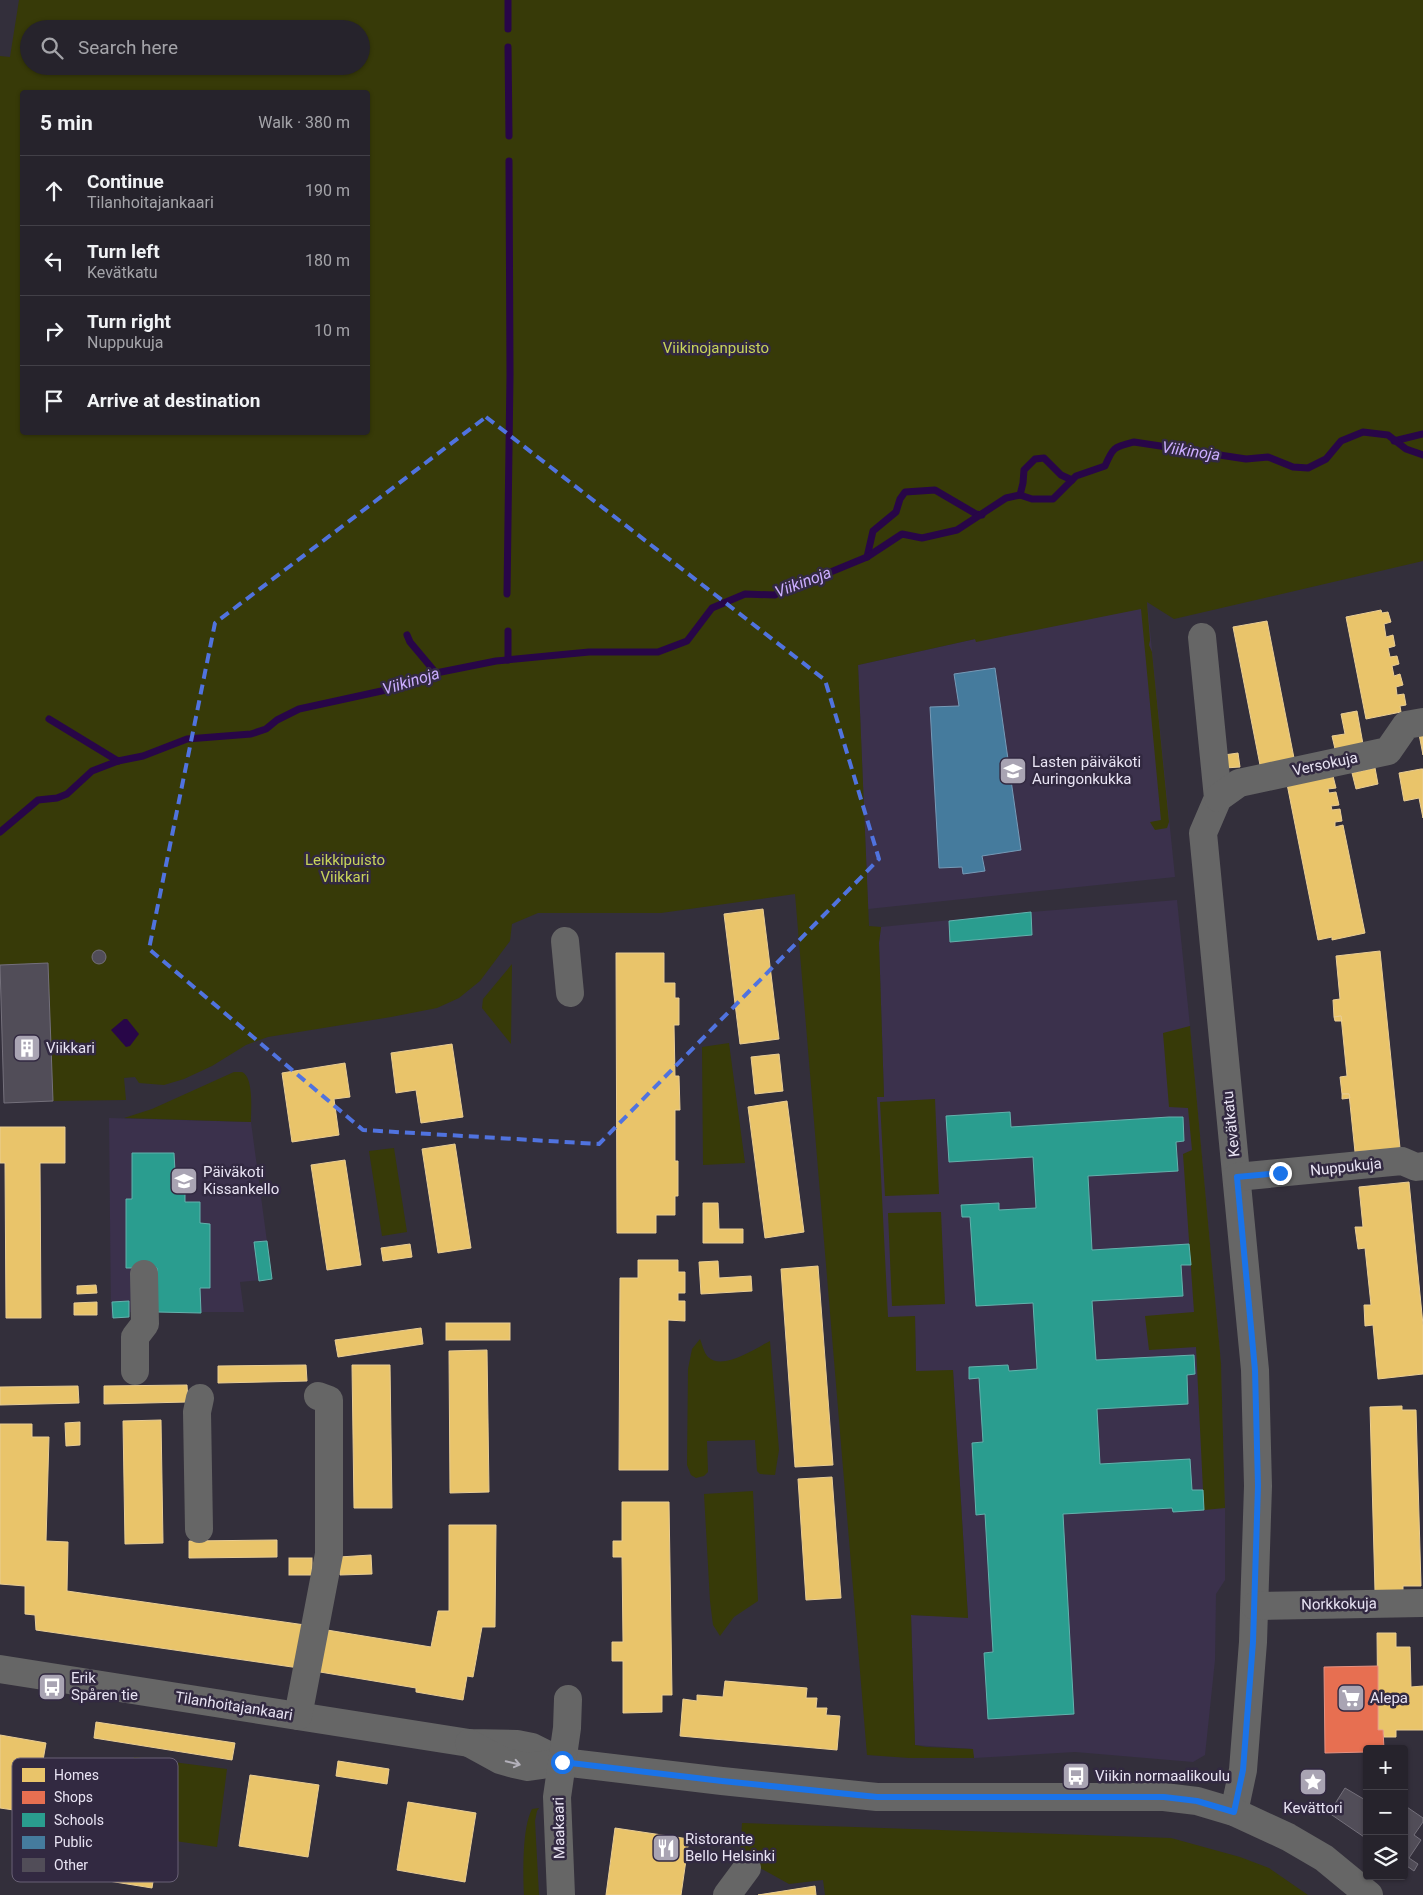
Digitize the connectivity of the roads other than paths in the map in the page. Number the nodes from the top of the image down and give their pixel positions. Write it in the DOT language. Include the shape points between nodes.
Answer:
graph roads {
  1 [pos="1202,637"];
  2 [pos="1423,722"];
  3 [pos="1218,798"];
  4 [pos="565,941"];
  5 [pos="570,993"];
  6 [pos="1423,1166"];
  7 [pos="1237,1177"];
  8 [pos="144,1274"];
  9 [pos="135,1371"];
  10 [pos="318,1396"];
  11 [pos="200,1398"];
  12 [pos="199,1529"];
  13 [pos="1423,1603"];
  14 [pos="1255,1606"];
  15 [pos="0,1669"];
  16 [pos="568,1700"];
  17 [pos="298,1716"];
  18 [pos="562,1762"];
  19 [pos="1234,1812"];
  20 [pos="747,1868"];
  21 [pos="561,1895"];
  22 [pos="727,1895"];
  23 [pos="1369,1895"];
  1 -- 3 [label="street"];
  2 -- 3 [label="street, Versokuja" via="1406,725 1388,751 1239,783"];
  3 -- 7 [label="street, Kevätkatu" via="1203,833"];
  4 -- 5 [label="street"];
  6 -- 7 [label="street, Nuppukuja" via="1416,1167 1402,1161"];
  7 -- 14 [label="street, Kevätkatu" via="1255,1370 1258,1486"];
  8 -- 9 [label="street" via="145,1324 135,1337"];
  10 -- 17 [label="street" via="329,1400 329,1554"];
  11 -- 12 [label="street" via="197,1412"];
  13 -- 14 [label="street, Norkkokuja"];
  14 -- 19 [label="street, Kevätkatu" via="1243,1770"];
  15 -- 17 [label="street, Tilanhoitajankaari"];
  16 -- 18 [label="street, Maakaari"];
  17 -- 18 [label="street, Tilanhoitajankaari" via="469,1743 500,1760 528,1767"];
  18 -- 19 [label="street, Tilanhoitajankaari" via="859,1795 1164,1797 1197,1801"];
  18 -- 21 [label="street, Maakaari" via="557,1797"];
  19 -- 23 [label="street, Tilanhoitajankaari" via="1324,1858"];
  20 -- 22 [label="street"];
}
